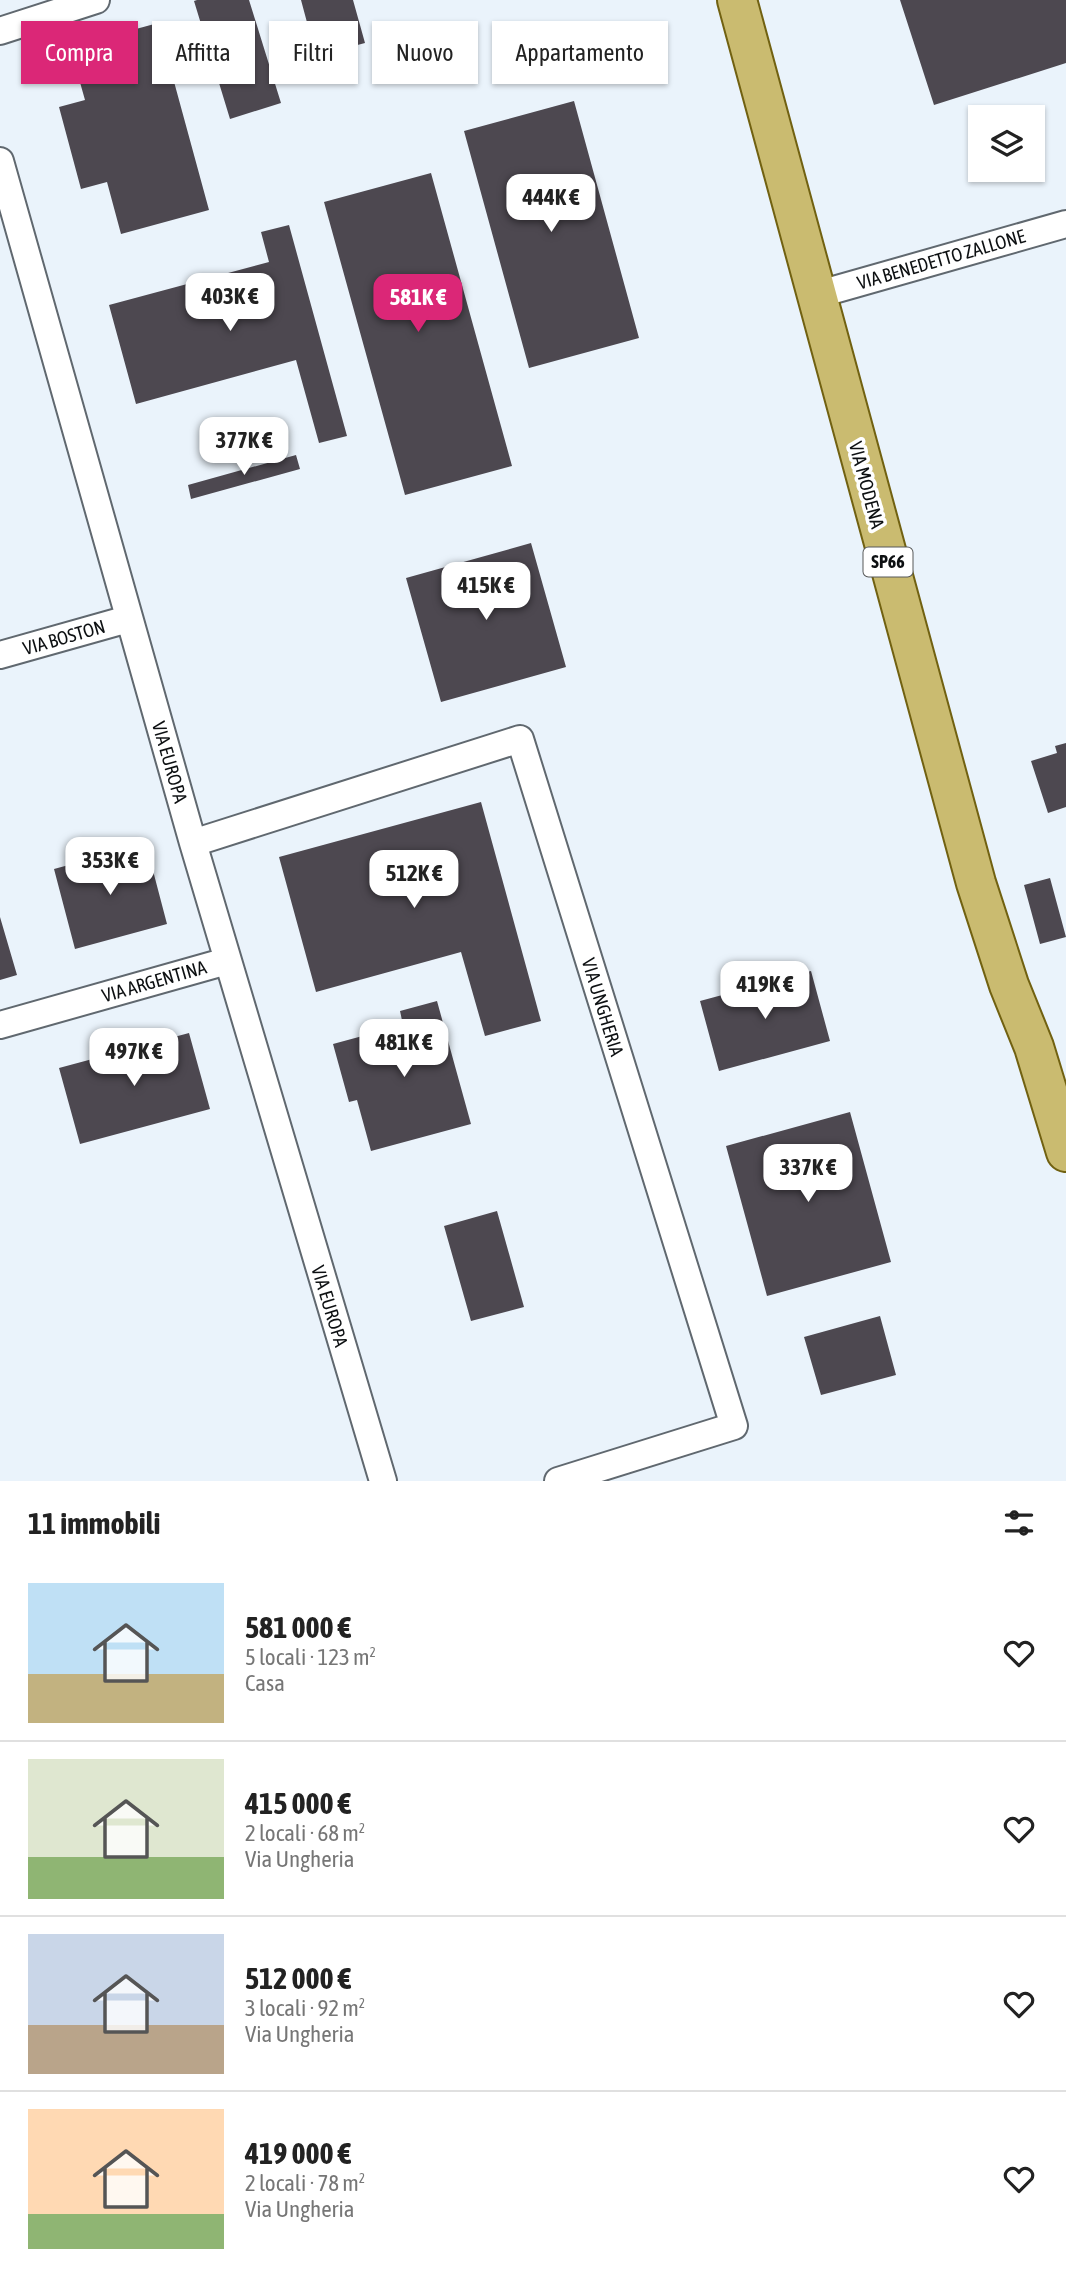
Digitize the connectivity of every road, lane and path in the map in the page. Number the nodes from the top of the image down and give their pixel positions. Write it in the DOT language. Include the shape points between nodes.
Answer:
graph roads {
  1 [pos="96,0"];
  2 [pos="717,0"];
  3 [pos="737,0"];
  4 [pos="0,31"];
  5 [pos="757,73"];
  6 [pos="0,161"];
  7 [pos="1066,224"];
  8 [pos="816,295"];
  9 [pos="128,619"];
  10 [pos="0,655"];
  11 [pos="193,843"];
  12 [pos="227,961"];
  13 [pos="0,1025"];
  14 [pos="1034,1047"];
  15 [pos="1066,1095"];
  16 [pos="1066,1152"];
  17 [pos="383,1481"];
  18 [pos="558,1481"];
  1 -- 4 [label="street"];
  2 -- 5 [label="street"];
  3 -- 5 [label="main road, VIA MODENA / SP66"];
  5 -- 8 [label="main road, VIA MODENA / SP66"];
  6 -- 9 [label="street, VIA EUROPA"];
  7 -- 8 [label="street, VIA BENEDETTO ZALLONE"];
  8 -- 14 [label="main road, VIA MODENA / SP66" via="975,883"];
  9 -- 10 [label="street, VIA BOSTON"];
  9 -- 11 [label="street, VIA EUROPA"];
  11 -- 12 [label="street, VIA EUROPA"];
  11 -- 18 [label="street, VIA UNGHERIA" via="520,739 734,1426"];
  12 -- 13 [label="street, VIA ARGENTINA"];
  12 -- 17 [label="street, VIA EUROPA"];
  14 -- 15 [label="main road, VIA MODENA / SP66"];
  14 -- 16 [label="main road, VIA MODENA / SP66"];
}
